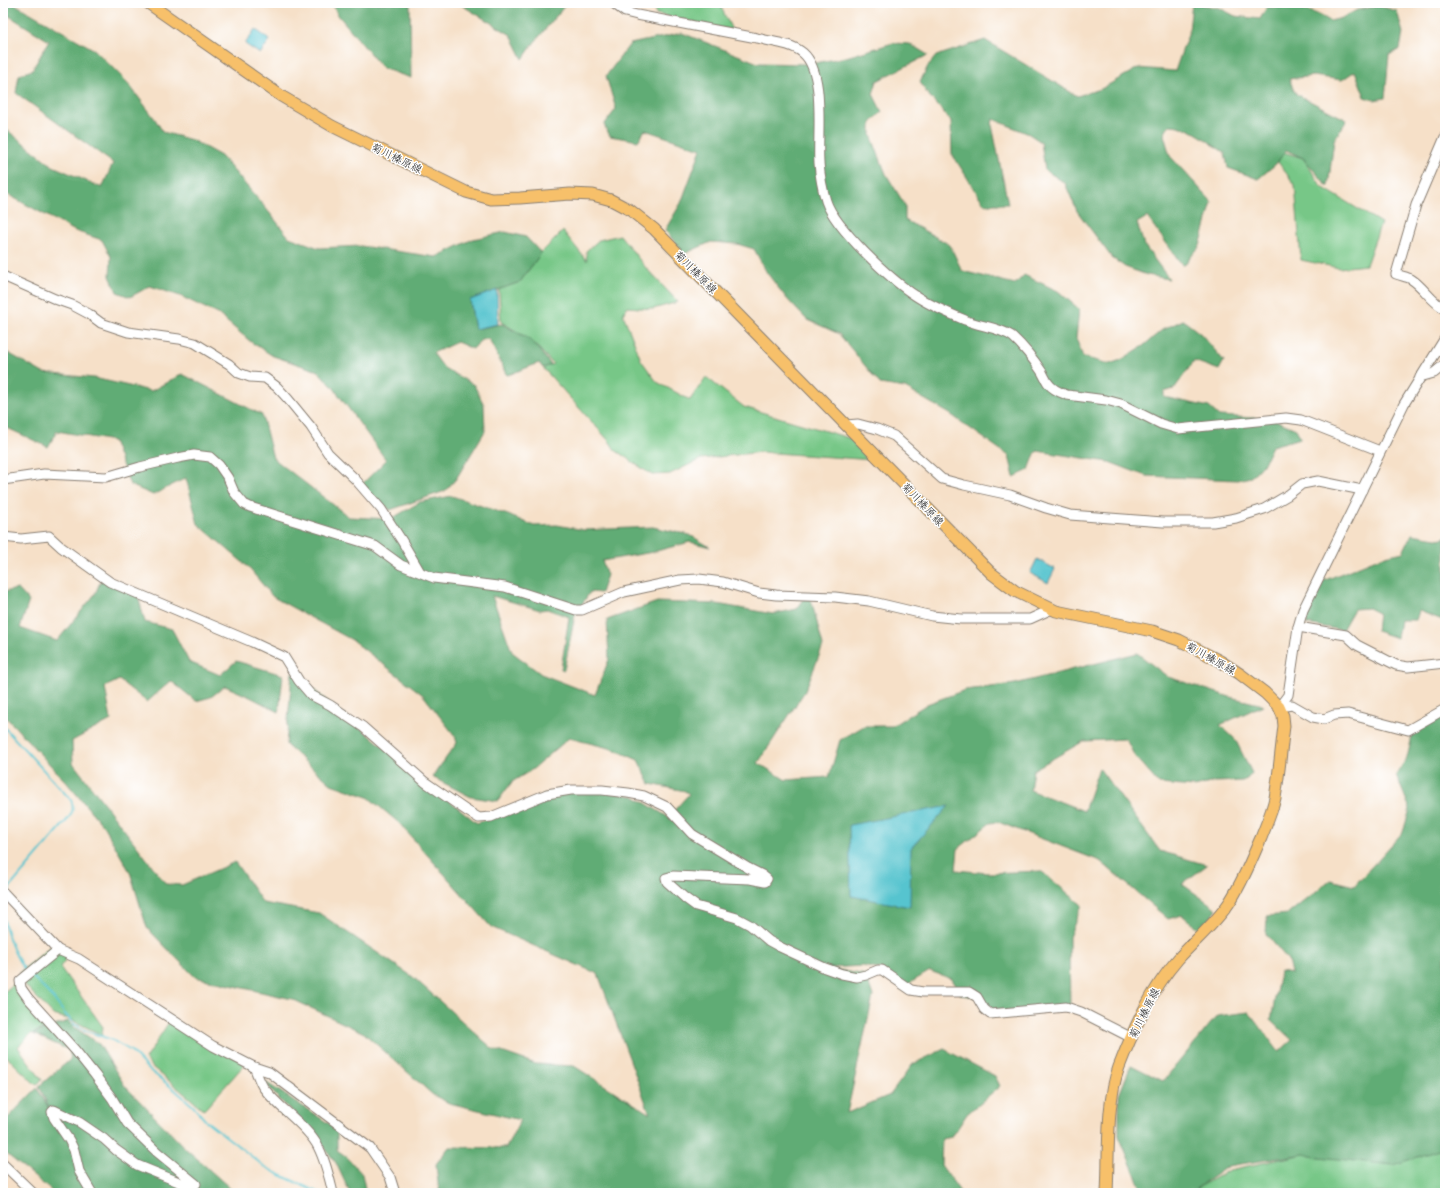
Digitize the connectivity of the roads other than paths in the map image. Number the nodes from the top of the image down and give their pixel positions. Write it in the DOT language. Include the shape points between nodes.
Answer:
graph roads {
  1 [pos="148,3"];
  2 [pos="613,3"];
  3 [pos="1445,137"];
  4 [pos="3,276"];
  5 [pos="1445,308"];
  6 [pos="1445,338"];
  7 [pos="1445,364"];
  8 [pos="1420,377"];
  9 [pos="846,424"];
  10 [pos="1380,451"];
  11 [pos="3,480"];
  12 [pos="1362,490"];
  13 [pos="3,537"];
  14 [pos="420,572"];
  15 [pos="1052,609"];
  16 [pos="1298,627"];
  17 [pos="1445,663"];
  18 [pos="1279,707"];
  19 [pos="1445,709"];
  20 [pos="3,892"];
  21 [pos="58,950"];
  22 [pos="1132,1038"];
  23 [pos="254,1067"];
  24 [pos="3,1164"];
  25 [pos="33,1193"];
  26 [pos="92,1193"];
  27 [pos="334,1193"];
  28 [pos="395,1193"];
  29 [pos="1107,1193"];
  1 -- 9 [label="main road, 菊川榛原線" via="281,96 332,126 466,192 491,198 593,195 611,200 630,210 654,229"];
  2 -- 10 [label="street" via="631,14 782,44 804,54 816,83 820,181 826,202 836,220 859,246 915,296 967,321 1012,336 1049,384 1061,393 1121,404 1161,424 1178,428 1286,418 1301,420"];
  3 -- 5 [label="street" via="1416,206 1396,274 1410,279 1439,306"];
  4 -- 14 [label="street" via="72,305 101,323 128,332 195,343 239,373 265,378 277,387 328,453 381,509"];
  6 -- 8 [label="street"];
  7 -- 8 [label="street" via="1434,373"];
  8 -- 10 [label="street"];
  9 -- 12 [label="street" via="858,424 894,436 942,479 1010,495 1070,515 1163,522 1213,522 1264,509 1288,496 1302,484 1318,481"];
  9 -- 15 [label="main road, 菊川榛原線" via="991,573 1015,591"];
  10 -- 12 [label="street"];
  11 -- 14 [label="street" via="44,474 106,478 178,458 194,455 210,457 219,465 244,504 375,546 401,564"];
  12 -- 16 [label="street" via="1303,610"];
  13 -- 22 [label="street" via="21,539 49,536 110,582 284,657 311,695 363,727 425,782 480,818 491,817 547,794 571,790 602,790 644,796 667,807 692,834 767,879 765,882 750,879 672,876 666,878 667,882 696,906 738,918 780,947 842,974 857,977 882,970 911,990 968,992 977,997 990,1014 1066,1007"];
  14 -- 15 [label="street" via="434,578 505,587 576,610 582,610 624,592 680,580 699,579 723,582 765,594 835,597 932,616 961,619 1030,619"];
  15 -- 18 [label="main road, 菊川榛原線" via="1152,631 1179,640 1240,674"];
  16 -- 17 [label="street" via="1346,635 1357,645 1396,665 1408,667"];
  16 -- 18 [label="street" via="1288,695"];
  18 -- 19 [label="street" via="1292,705 1324,720 1334,715 1348,714 1408,730"];
  18 -- 22 [label="main road, 菊川榛原線" via="1284,726 1275,799 1244,878 1217,918 1158,984 1147,1002"];
  20 -- 21 [label="street"];
  21 -- 23 [label="street" via="79,959 213,1046"];
  21 -- 26 [label="street" via="20,981 21,988 75,1050 112,1098 127,1123 196,1184 191,1187 137,1165 79,1122 54,1110 54,1118 72,1145 79,1171"];
  22 -- 29 [label="main road, 菊川榛原線" via="1118,1068 1113,1088"];
  23 -- 27 [label="street" via="262,1086 316,1143"];
  23 -- 28 [label="street" via="281,1080 370,1148 390,1177"];
  24 -- 25 [label="street"];
}
